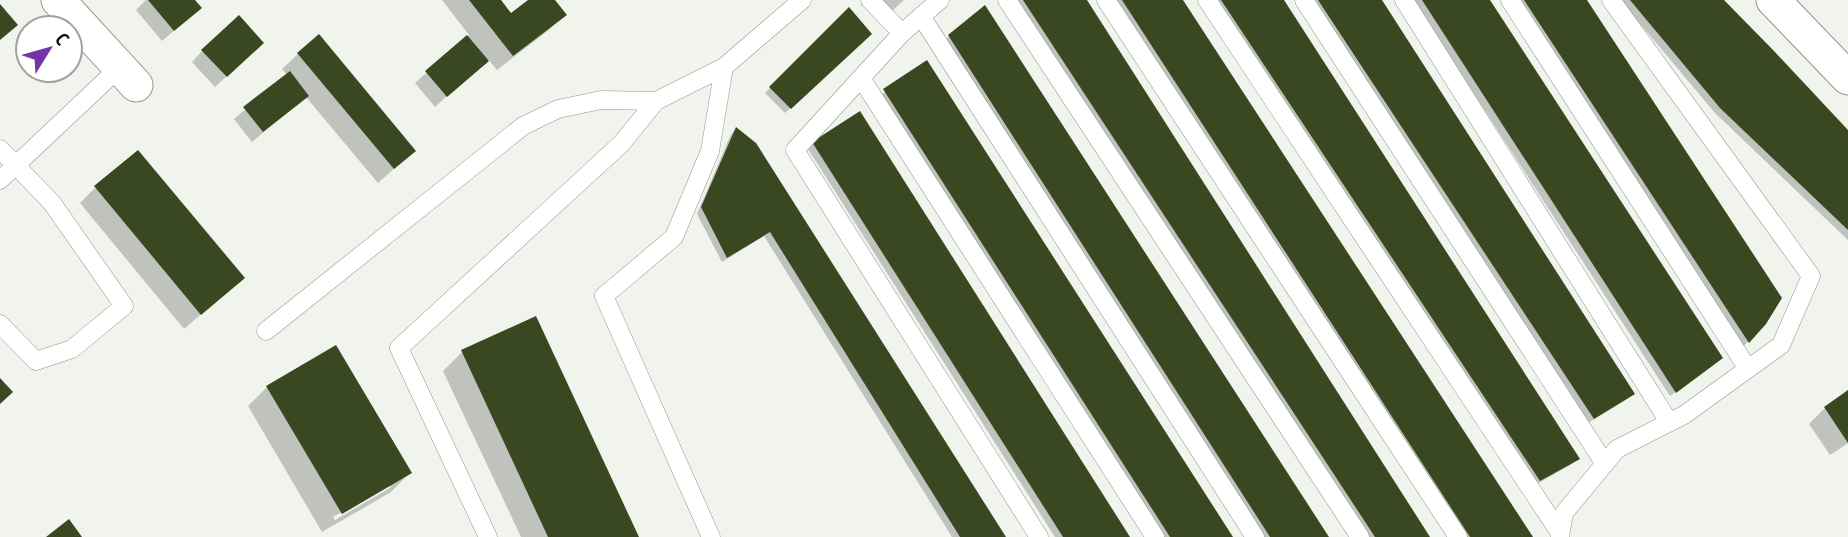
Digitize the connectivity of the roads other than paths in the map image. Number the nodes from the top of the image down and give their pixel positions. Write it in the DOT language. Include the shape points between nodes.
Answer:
graph roads {
  1 [pos="58,0"];
  2 [pos="802,0"];
  3 [pos="870,0"];
  4 [pos="940,0"];
  5 [pos="1007,0"];
  6 [pos="1106,0"];
  7 [pos="1207,0"];
  8 [pos="1304,0"];
  9 [pos="1404,0"];
  10 [pos="1510,0"];
  11 [pos="1611,0"];
  12 [pos="1773,0"];
  13 [pos="922,16"];
  14 [pos="902,33"];
  15 [pos="724,67"];
  16 [pos="128,76"];
  17 [pos="861,78"];
  18 [pos="1848,78"];
  19 [pos="656,101"];
  20 [pos="0,149"];
  21 [pos="15,166"];
  22 [pos="0,180"];
  23 [pos="0,324"];
  24 [pos="266,331"];
  25 [pos="1748,369"];
  26 [pos="1669,422"];
  27 [pos="1605,464"];
  28 [pos="1560,535"];
  29 [pos="488,537"];
  30 [pos="711,537"];
  31 [pos="1039,537"];
  32 [pos="1155,537"];
  33 [pos="1255,537"];
  34 [pos="1360,537"];
  35 [pos="1458,537"];
  1 -- 16 [label="street"];
  2 -- 15 [label="lane"];
  3 -- 14 [label="lane"];
  4 -- 13 [label="lane"];
  5 -- 34 [label="lane"];
  6 -- 35 [label="lane"];
  7 -- 28 [label="lane"];
  8 -- 27 [label="lane"];
  9 -- 26 [label="lane"];
  10 -- 25 [label="lane"];
  11 -- 25 [label="lane" via="1811,276 1781,345"];
  12 -- 18 [label="street"];
  13 -- 14 [label="lane"];
  13 -- 33 [label="lane"];
  14 -- 17 [label="lane"];
  15 -- 19 [label="lane"];
  15 -- 30 [label="lane" via="710,151 674,237 604,296"];
  16 -- 21 [label="lane"];
  17 -- 31 [label="lane" via="795,150"];
  17 -- 32 [label="lane"];
  19 -- 24 [label="lane" via="601,100 558,109 523,126"];
  19 -- 29 [label="lane" via="621,144 399,348"];
  20 -- 21 [label="lane"];
  21 -- 22 [label="lane"];
  21 -- 23 [label="lane" via="52,203 124,306 72,349 36,361"];
  25 -- 26 [label="lane"];
  26 -- 27 [label="lane" via="1617,449"];
  27 -- 28 [label="lane" via="1564,513"];
}
